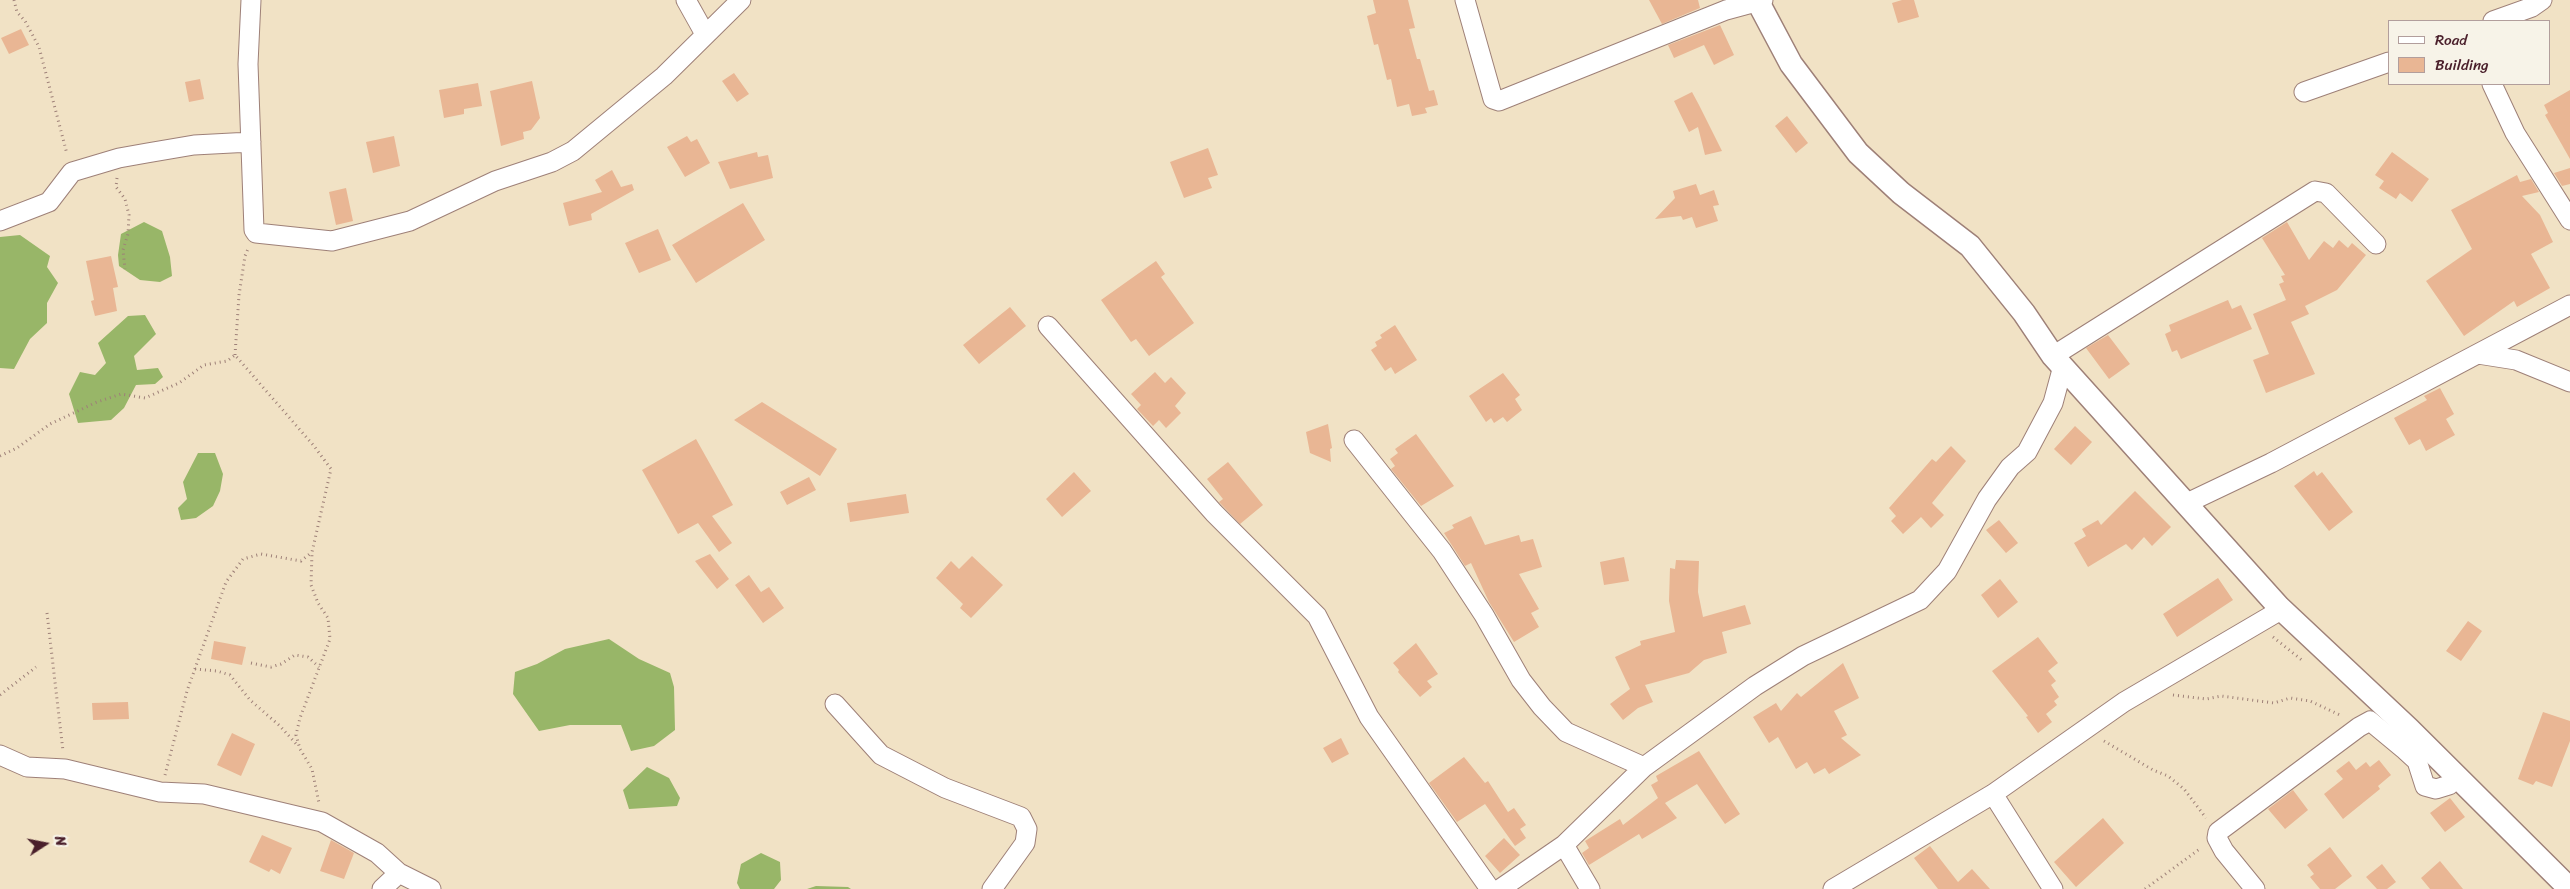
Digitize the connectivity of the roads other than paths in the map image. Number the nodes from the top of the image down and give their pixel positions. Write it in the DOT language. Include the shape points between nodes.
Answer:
graph roads {
  1 [pos="251,0"];
  2 [pos="686,0"];
  3 [pos="741,0"];
  4 [pos="1464,0"];
  5 [pos="2542,0"];
  6 [pos="1759,1"];
  7 [pos="2496,20"];
  8 [pos="705,34"];
  9 [pos="2388,62"];
  10 [pos="2492,85"];
  11 [pos="2304,92"];
  12 [pos="251,142"];
  13 [pos="2570,220"];
  14 [pos="0,221"];
  15 [pos="2376,244"];
  16 [pos="2570,304"];
  17 [pos="1048,326"];
  18 [pos="2516,335"];
  19 [pos="2478,354"];
  20 [pos="2516,360"];
  21 [pos="2058,361"];
  22 [pos="2570,382"];
  23 [pos="1354,440"];
  24 [pos="2187,503"];
  25 [pos="2279,607"];
  26 [pos="835,704"];
  27 [pos="0,756"];
  28 [pos="1644,767"];
  29 [pos="2457,777"];
  30 [pos="1992,794"];
  31 [pos="1564,846"];
  32 [pos="399,873"];
  33 [pos="2568,888"];
  34 [pos="382,889"];
  35 [pos="431,889"];
  36 [pos="992,889"];
  37 [pos="1490,889"];
  38 [pos="1500,889"];
  39 [pos="1590,889"];
  40 [pos="1833,889"];
  41 [pos="2053,889"];
  42 [pos="2255,889"];
  1 -- 12 [label="street" via="248,64"];
  2 -- 8 [label="street"];
  3 -- 8 [label="street"];
  4 -- 6 [label="street" via="1492,98 1499,101 1726,10"];
  5 -- 7 [label="street" via="2532,8"];
  6 -- 21 [label="street" via="1791,64 1858,153 1901,193 1970,246"];
  8 -- 12 [label="street" via="664,76 573,151 552,162 517,172 410,221 332,241 256,233"];
  9 -- 11 [label="street"];
  10 -- 13 [label="street" via="2515,133"];
  12 -- 14 [label="street" via="194,145 119,158 72,172 49,202"];
  15 -- 21 [label="street" via="2326,193 2315,191"];
  16 -- 18 [label="street"];
  17 -- 37 [label="street" via="1214,513 1317,616 1369,717"];
  18 -- 19 [label="street"];
  18 -- 20 [label="street" via="2511,349"];
  19 -- 20 [label="street"];
  19 -- 24 [label="street" via="2271,463"];
  20 -- 22 [label="street"];
  21 -- 24 [label="street"];
  21 -- 28 [label="street" via="2053,403 2027,452 2010,467 1987,499 1946,571 1920,600 1803,656 1755,686"];
  23 -- 28 [label="street" via="1442,551 1521,680 1542,707 1566,732"];
  24 -- 25 [label="street"];
  25 -- 29 [label="street"];
  25 -- 30 [label="street" via="2274,614 2074,735"];
  26 -- 36 [label="street" via="881,755 945,788 1021,817 1027,829 1025,842"];
  27 -- 32 [label="street" via="27,767 65,769 160,792 204,794 322,822 377,853"];
  28 -- 31 [label="street"];
  29 -- 33 [label="street"];
  29 -- 42 [label="street" via="2449,785 2436,789 2425,786 2417,761 2370,720 2217,835 2224,851"];
  30 -- 40 [label="street"];
  30 -- 41 [label="street"];
  31 -- 38 [label="street"];
  31 -- 39 [label="street"];
  32 -- 34 [label="street"];
  32 -- 35 [label="street"];
}
